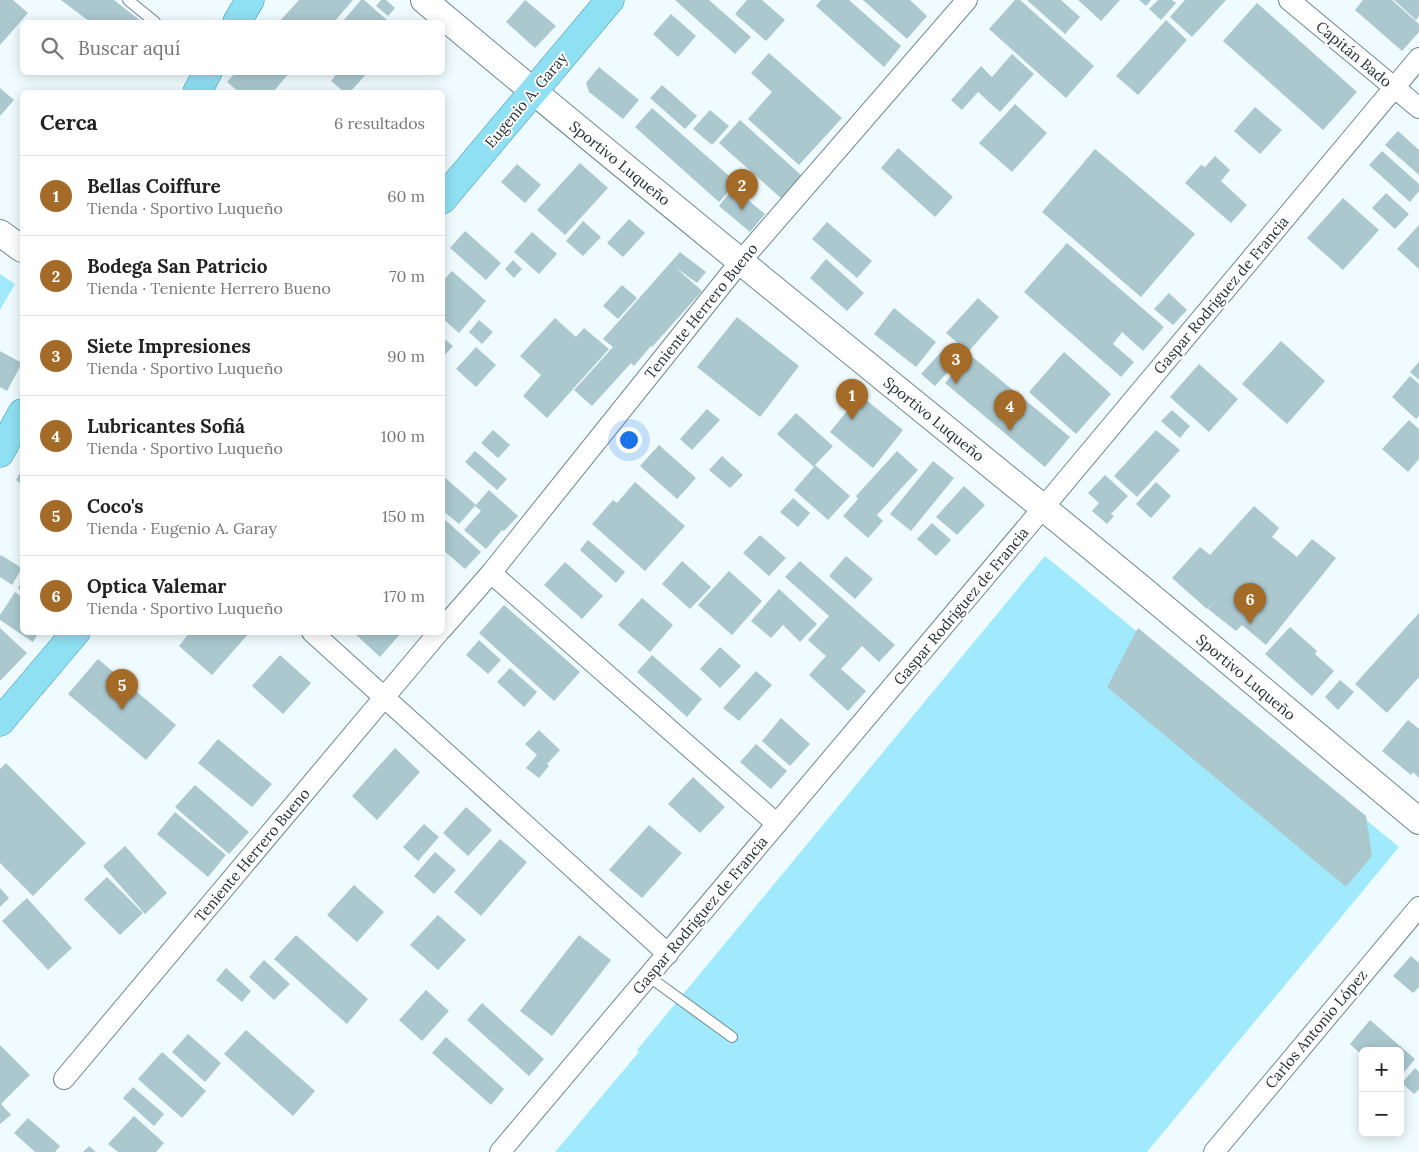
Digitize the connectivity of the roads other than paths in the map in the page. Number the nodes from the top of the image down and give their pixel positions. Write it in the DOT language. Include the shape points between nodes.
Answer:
graph roads {
  1 [pos="128,0"];
  2 [pos="250,0"];
  3 [pos="424,0"];
  4 [pos="610,0"];
  5 [pos="967,0"];
  6 [pos="1289,0"];
  7 [pos="153,20"];
  8 [pos="238,20"];
  9 [pos="1419,58"];
  10 [pos="206,75"];
  11 [pos="1394,88"];
  12 [pos="198,90"];
  13 [pos="533,92"];
  14 [pos="1419,108"];
  15 [pos="445,196"];
  16 [pos="0,233"];
  17 [pos="20,248"];
  18 [pos="740,262"];
  19 [pos="20,417"];
  20 [pos="0,453"];
  21 [pos="1044,508"];
  22 [pos="491,572"];
  23 [pos="445,626"];
  24 [pos="73,635"];
  25 [pos="315,635"];
  26 [pos="437,635"];
  27 [pos="384,698"];
  28 [pos="0,722"];
  29 [pos="1419,822"];
  30 [pos="776,824"];
  31 [pos="1419,907"];
  32 [pos="668,954"];
  33 [pos="648,976"];
  34 [pos="732,1037"];
  35 [pos="64,1079"];
  36 [pos="500,1152"];
  37 [pos="1214,1152"];
  1 -- 7 [label="lane"];
  2 -- 8 [label="main road"];
  3 -- 13 [label="street, Sportivo Luqueño"];
  4 -- 13 [label="main road, Eugenio A. Garay"];
  5 -- 18 [label="street, Teniente Herrero Bueno"];
  6 -- 11 [label="street, Capitán Bado"];
  9 -- 11 [label="street, Gaspar Rodriguez de Francia"];
  10 -- 12 [label="main road"];
  11 -- 14 [label="street, Capitán Bado"];
  11 -- 21 [label="street, Gaspar Rodriguez de Francia"];
  13 -- 15 [label="main road, Eugenio A. Garay"];
  13 -- 18 [label="street, Sportivo Luqueño"];
  16 -- 17 [label="street"];
  18 -- 21 [label="street, Sportivo Luqueño"];
  18 -- 22 [label="street, Teniente Herrero Bueno"];
  19 -- 20 [label="main road"];
  21 -- 29 [label="street, Sportivo Luqueño"];
  21 -- 30 [label="street, Gaspar Rodriguez de Francia"];
  22 -- 23 [label="street, Teniente Herrero Bueno"];
  22 -- 30 [label="street"];
  24 -- 28 [label="main road"];
  25 -- 27 [label="street"];
  26 -- 27 [label="street, Teniente Herrero Bueno"];
  27 -- 32 [label="street"];
  27 -- 35 [label="street, Teniente Herrero Bueno"];
  30 -- 32 [label="street, Gaspar Rodriguez de Francia"];
  31 -- 37 [label="street, Carlos Antonio López"];
  32 -- 33 [label="street, Gaspar Rodriguez de Francia"];
  33 -- 34 [label="lane"];
  33 -- 36 [label="street, Gaspar Rodriguez de Francia"];
}
